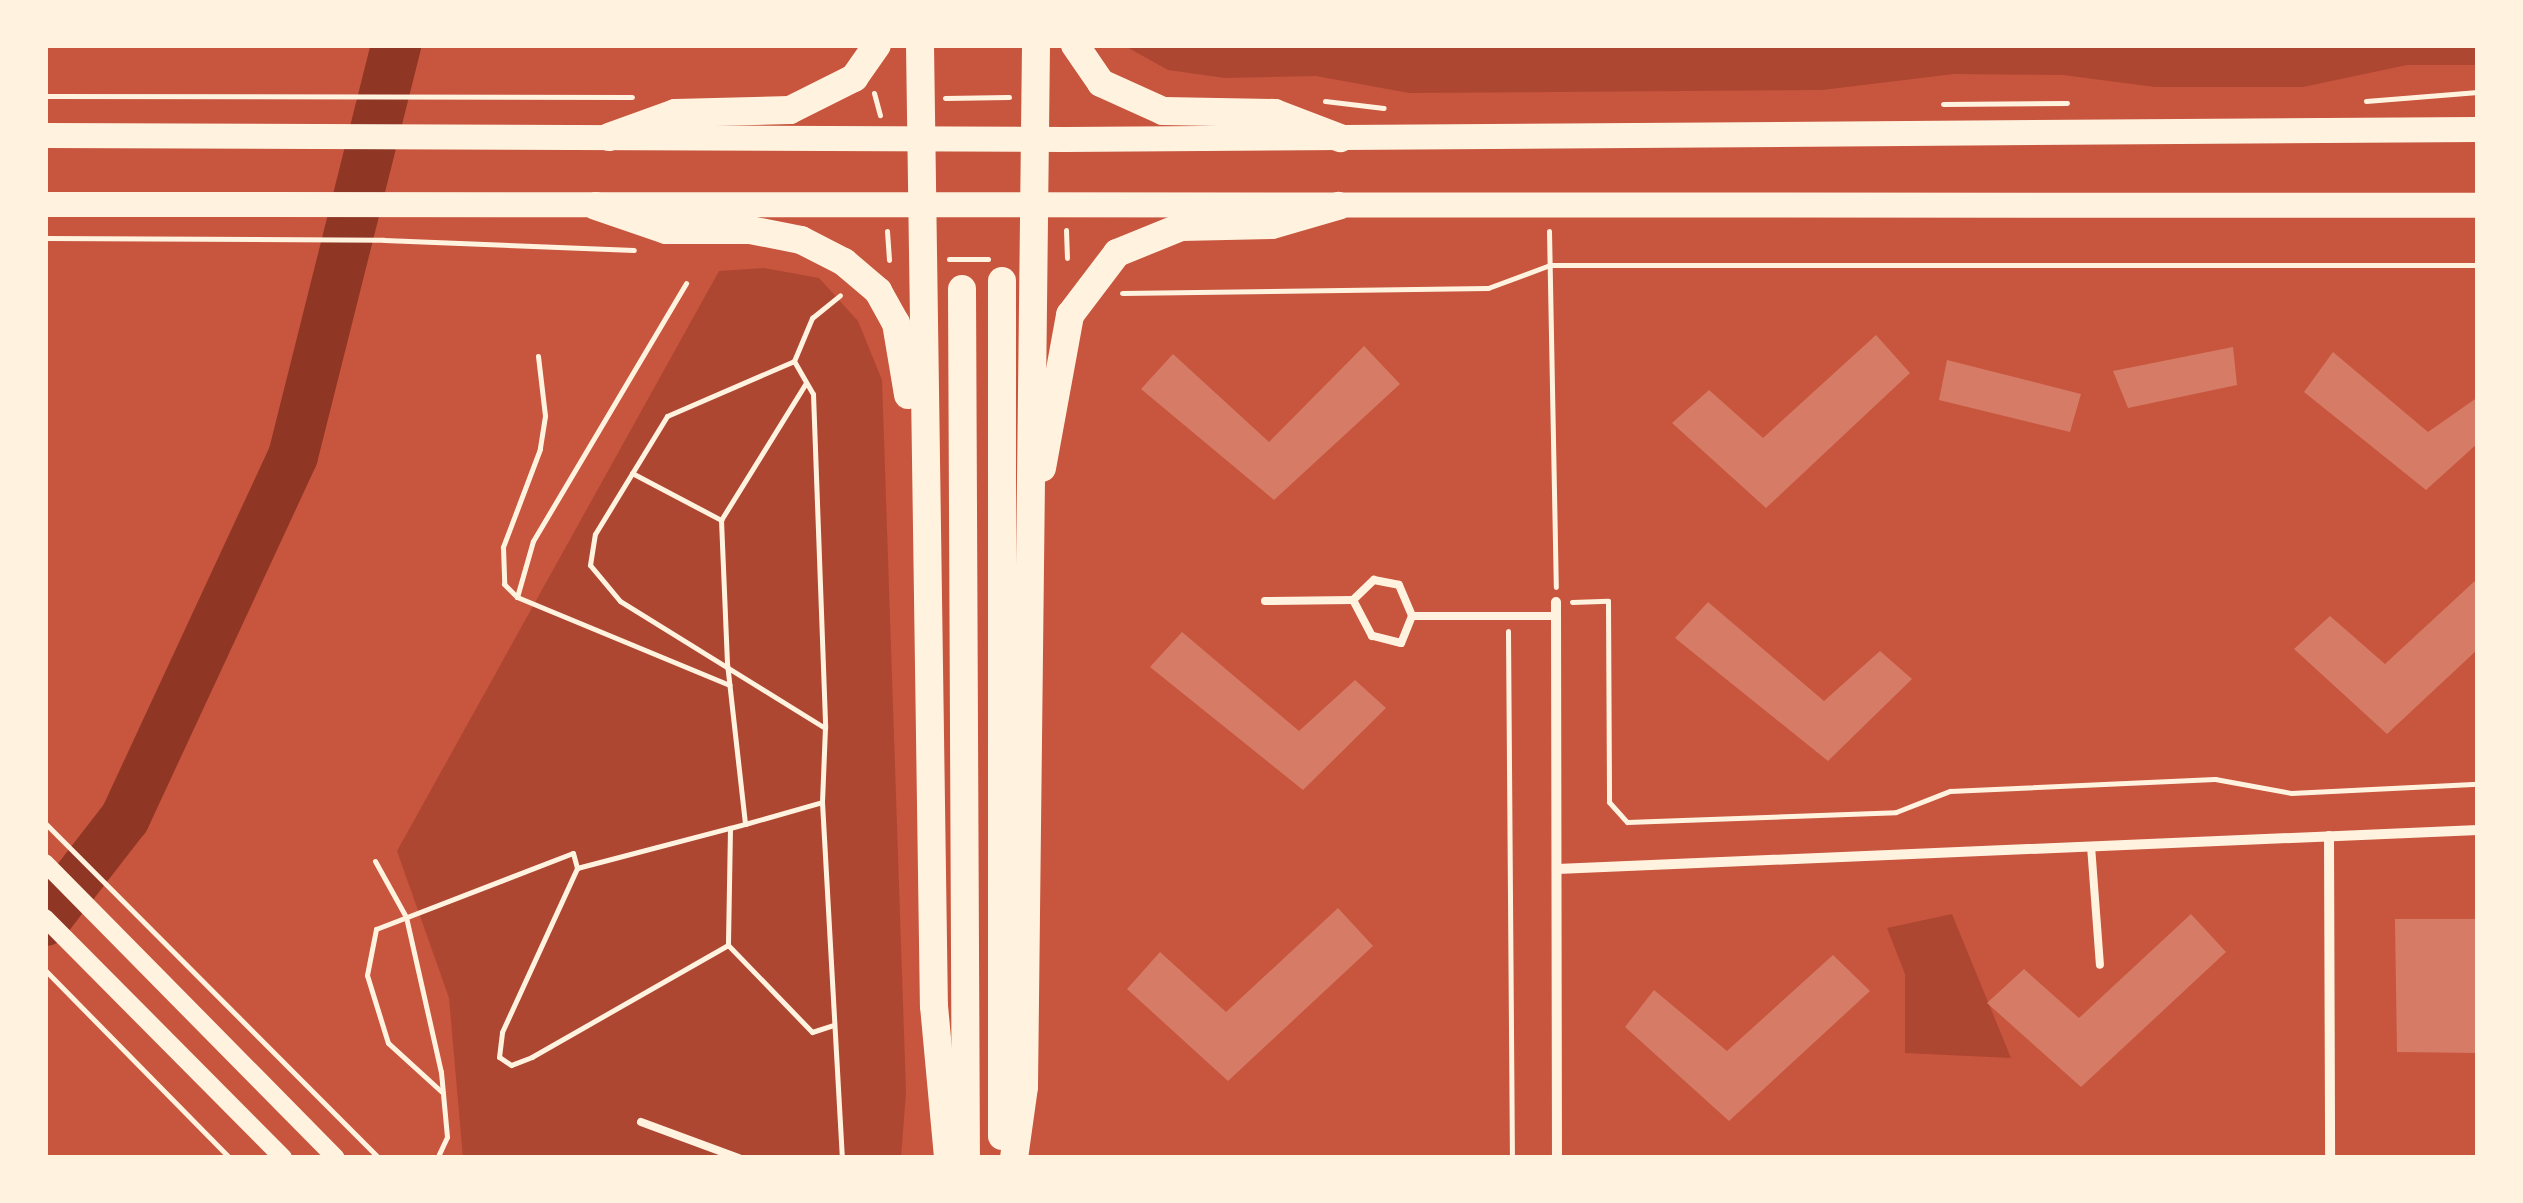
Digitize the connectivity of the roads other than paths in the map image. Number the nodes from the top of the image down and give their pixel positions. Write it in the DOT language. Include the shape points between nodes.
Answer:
graph roads {
  1 [pos="877,45"];
  2 [pos="920,45"];
  3 [pos="1036,45"];
  4 [pos="1076,45"];
  5 [pos="2478,129"];
  6 [pos="45,135"];
  7 [pos="609,137"];
  8 [pos="920,138"];
  9 [pos="1340,138"];
  10 [pos="1037,139"];
  11 [pos="45,204"];
  12 [pos="2478,205"];
  13 [pos="596,206"];
  14 [pos="921,206"];
  15 [pos="1036,206"];
  16 [pos="1338,206"];
  17 [pos="1002,281"];
  18 [pos="962,289"];
  19 [pos="924,511"];
  20 [pos="1029,518"];
  21 [pos="1353,600"];
  22 [pos="1265,601"];
  23 [pos="1556,602"];
  24 [pos="1412,616"];
  25 [pos="1556,616"];
  26 [pos="2478,830"];
  27 [pos="2329,836"];
  28 [pos="2092,846"];
  29 [pos="45,863"];
  30 [pos="1556,870"];
  31 [pos="45,918"];
  32 [pos="2100,965"];
  33 [pos="642,1122"];
  34 [pos="282,1158"];
  35 [pos="336,1158"];
  36 [pos="739,1158"];
  37 [pos="948,1158"];
  38 [pos="966,1158"];
  39 [pos="1002,1158"];
  40 [pos="1014,1158"];
  41 [pos="1557,1158"];
  42 [pos="2330,1158"];
  1 -- 7 [label="highway" via="854,78 790,110 675,113"];
  2 -- 8 [label="highway"];
  3 -- 10 [label="highway"];
  4 -- 9 [label="highway" via="1101,83 1163,112 1274,113"];
  5 -- 9 [label="main road"];
  6 -- 7 [label="main road"];
  7 -- 8 [label="main road"];
  8 -- 10 [label="main road"];
  8 -- 14 [label="highway"];
  9 -- 10 [label="main road"];
  10 -- 15 [label="highway"];
  11 -- 13 [label="main road"];
  12 -- 16 [label="main road"];
  13 -- 14 [label="main road"];
  13 -- 19 [label="highway" via="666,230 750,230 801,240 864,276 896,323"];
  14 -- 15 [label="main road"];
  14 -- 19 [label="highway"];
  15 -- 16 [label="main road"];
  15 -- 20 [label="highway"];
  16 -- 20 [label="highway" via="1272,225 1181,227 1117,253 1070,315 1055,416"];
  17 -- 39 [label="highway"];
  18 -- 38 [label="highway"];
  19 -- 37 [label="highway" via="934,1006"];
  20 -- 40 [label="highway" via="1024,1087"];
  21 -- 22 [label="lane"];
  21 -- 24 [label="lane" via="1374,580 1398,586"];
  21 -- 24 [label="lane" via="1372,636 1401,643"];
  23 -- 25 [label="street"];
  24 -- 25 [label="lane"];
  25 -- 30 [label="street"];
  26 -- 27 [label="street"];
  27 -- 28 [label="street"];
  27 -- 42 [label="street"];
  28 -- 30 [label="street"];
  28 -- 32 [label="lane"];
  29 -- 35 [label="street"];
  30 -- 41 [label="street"];
  31 -- 34 [label="street"];
  33 -- 36 [label="lane"];
}
